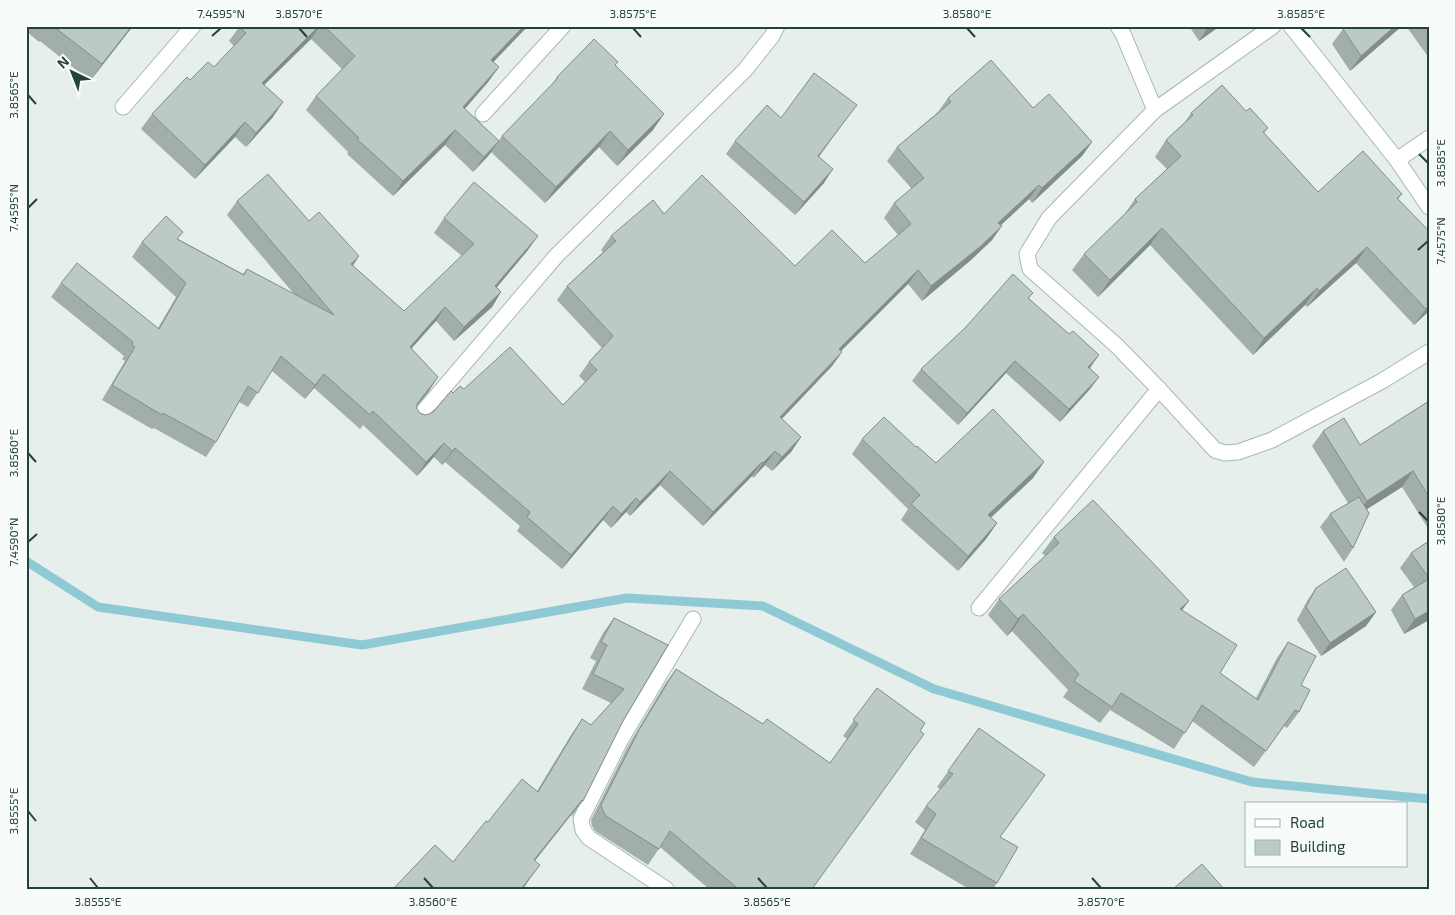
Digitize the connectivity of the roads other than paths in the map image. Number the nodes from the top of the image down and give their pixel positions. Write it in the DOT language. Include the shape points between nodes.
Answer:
graph roads {
  1 [pos="193,26"];
  2 [pos="563,26"];
  3 [pos="777,26"];
  4 [pos="1118,26"];
  5 [pos="1273,26"];
  6 [pos="1291,26"];
  7 [pos="123,107"];
  8 [pos="1155,110"];
  9 [pos="483,114"];
  10 [pos="1429,138"];
  11 [pos="1397,160"];
  12 [pos="1429,207"];
  13 [pos="1429,352"];
  14 [pos="1159,389"];
  15 [pos="416,420"];
  16 [pos="979,608"];
  17 [pos="693,619"];
  18 [pos="666,889"];
  1 -- 7 [label="street"];
  2 -- 9 [label="street"];
  3 -- 15 [label="street" via="745,70 557,255"];
  4 -- 8 [label="street"];
  5 -- 8 [label="street"];
  6 -- 11 [label="street"];
  8 -- 14 [label="street" via="1049,218 1027,254 1030,269 1116,344"];
  10 -- 11 [label="street"];
  11 -- 12 [label="street"];
  13 -- 14 [label="street" via="1272,440 1238,452 1215,450"];
  14 -- 16 [label="street"];
  17 -- 18 [label="street" via="620,741 581,818 583,830 589,838"];
}
